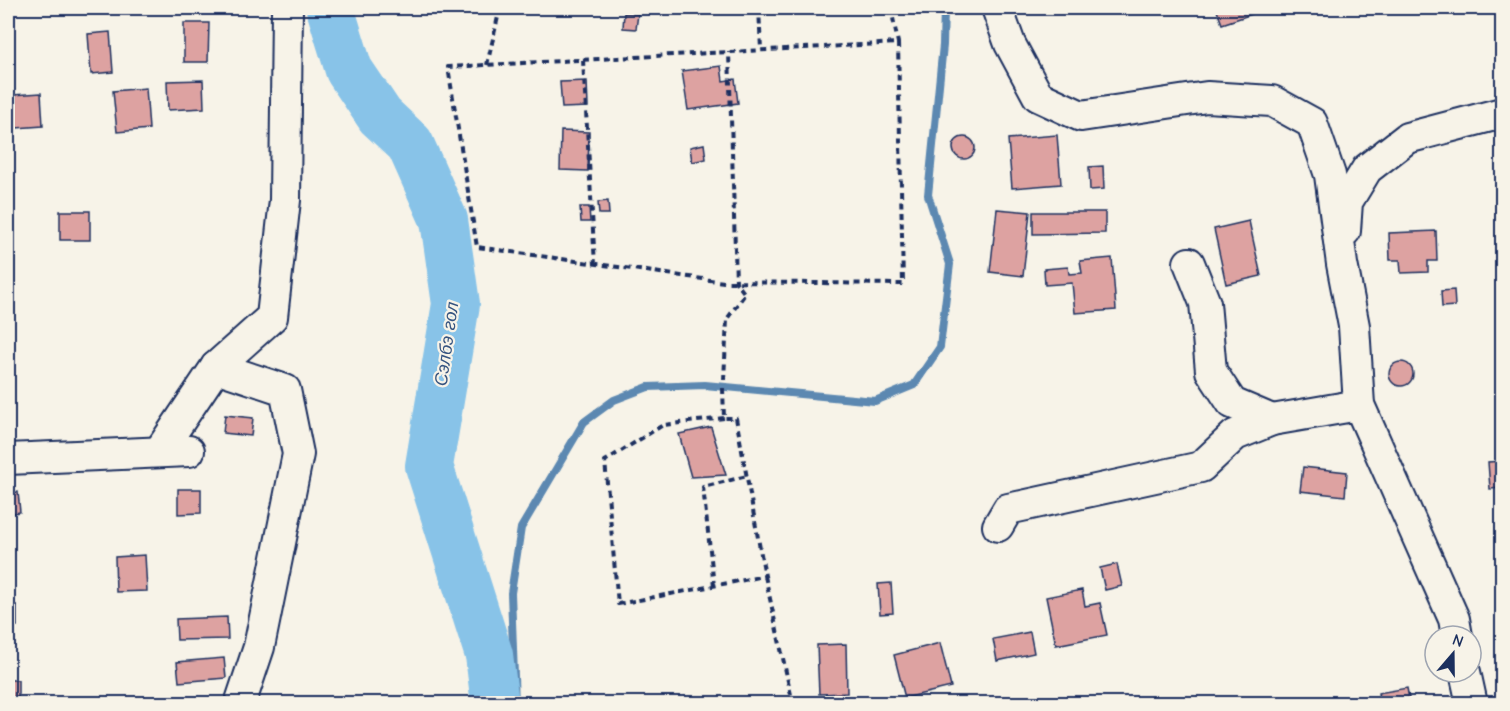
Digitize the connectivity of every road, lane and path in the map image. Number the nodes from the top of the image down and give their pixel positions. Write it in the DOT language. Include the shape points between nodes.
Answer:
graph roads {
  1 [pos="287,8"];
  2 [pos="500,8"];
  3 [pos="759,8"];
  4 [pos="891,8"];
  5 [pos="998,8"];
  6 [pos="1006,8"];
  7 [pos="898,43"];
  8 [pos="1010,44"];
  9 [pos="761,50"];
  10 [pos="729,52"];
  11 [pos="583,60"];
  12 [pos="487,65"];
  13 [pos="1503,113"];
  14 [pos="1190,263"];
  15 [pos="1342,264"];
  16 [pos="595,265"];
  17 [pos="736,282"];
  18 [pos="216,367"];
  19 [pos="724,380"];
  20 [pos="723,387"];
  21 [pos="1359,405"];
  22 [pos="724,418"];
  23 [pos="1272,420"];
  24 [pos="189,451"];
  25 [pos="159,452"];
  26 [pos="8,459"];
  27 [pos="747,476"];
  28 [pos="998,526"];
  29 [pos="765,576"];
  30 [pos="714,586"];
  31 [pos="1455,624"];
  32 [pos="1468,684"];
  33 [pos="240,704"];
  34 [pos="793,704"];
  35 [pos="1472,704"];
  1 -- 18 [label="street" via="285,200 272,317"];
  2 -- 12 [label="path"];
  3 -- 9 [label="path"];
  4 -- 7 [label="path"];
  5 -- 8 [label="street"];
  6 -- 8 [label="street"];
  7 -- 9 [label="path"];
  7 -- 17 [label="path" via="903,284"];
  8 -- 15 [label="street" via="1038,96 1081,116 1207,97 1272,101 1312,123 1330,176"];
  9 -- 10 [label="path"];
  10 -- 11 [label="path"];
  10 -- 17 [label="path"];
  11 -- 12 [label="path"];
  11 -- 16 [label="path"];
  12 -- 16 [label="path" via="448,67 477,247"];
  13 -- 15 [label="street" via="1407,138 1367,169 1347,202"];
  14 -- 23 [label="street" via="1205,303 1211,371 1232,403"];
  15 -- 21 [label="street" via="1354,326"];
  16 -- 17 [label="path"];
  17 -- 19 [label="path" via="745,294 728,319"];
  18 -- 25 [label="street"];
  18 -- 33 [label="street" via="285,390 298,454 259,647"];
  20 -- 22 [label="path"];
  21 -- 23 [label="street"];
  21 -- 31 [label="street"];
  22 -- 27 [label="path" via="736,418"];
  22 -- 30 [label="path" via="663,425 605,461 618,604"];
  23 -- 28 [label="street" via="1235,435 1201,467 1008,509"];
  24 -- 25 [label="street"];
  25 -- 26 [label="street"];
  27 -- 29 [label="path"];
  27 -- 30 [label="path" via="704,488"];
  29 -- 30 [label="path"];
  29 -- 34 [label="path"];
  32 -- 35 [label="street"];
}
